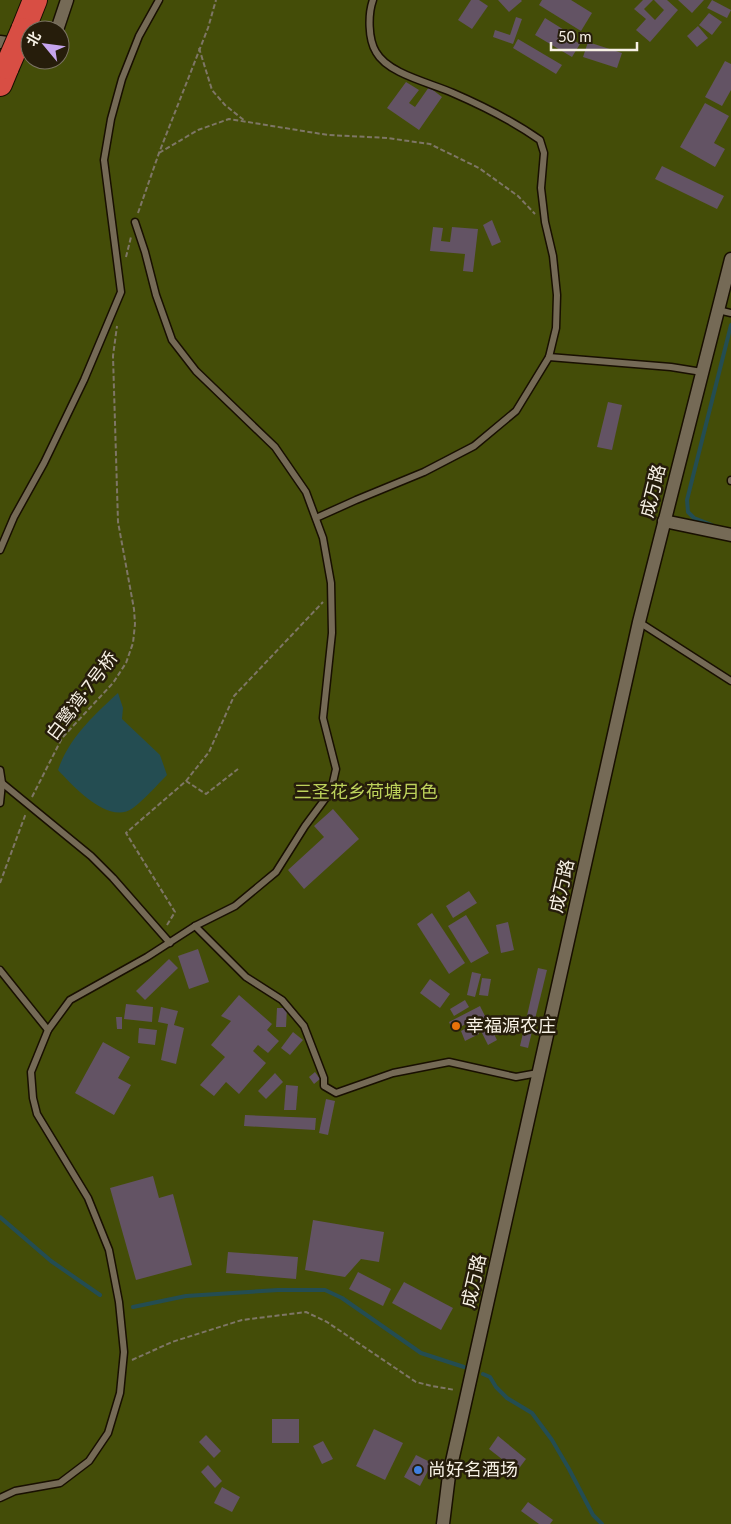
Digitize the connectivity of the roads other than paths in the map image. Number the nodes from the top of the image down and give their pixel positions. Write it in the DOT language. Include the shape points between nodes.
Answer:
graph roads {
  1 [pos="35,0"];
  2 [pos="67,0"];
  3 [pos="159,0"];
  4 [pos="373,0"];
  5 [pos="31,20"];
  6 [pos="60,20"];
  7 [pos="20,39"];
  8 [pos="0,42"];
  9 [pos="20,49"];
  10 [pos="3,75"];
  11 [pos="135,222"];
  12 [pos="731,260"];
  13 [pos="718,310"];
  14 [pos="731,313"];
  15 [pos="549,357"];
  16 [pos="702,372"];
  17 [pos="316,518"];
  18 [pos="664,522"];
  19 [pos="731,536"];
  20 [pos="0,550"];
  21 [pos="639,622"];
  22 [pos="731,680"];
  23 [pos="0,770"];
  24 [pos="2,783"];
  25 [pos="0,803"];
  26 [pos="195,926"];
  27 [pos="170,943"];
  28 [pos="0,970"];
  29 [pos="48,1030"];
  30 [pos="538,1073"];
  31 [pos="0,1498"];
  32 [pos="444,1524"];
  1 -- 5 [label="highway"];
  2 -- 6 [label="street"];
  3 -- 20 [label="lane" via="139,36 122,79 104,160 121,292 84,380"];
  4 -- 15 [label="lane" via="371,36 376,53 393,69 452,93 520,126 540,140 544,153 541,188 557,295 556,328"];
  7 -- 8 [label="street"];
  9 -- 10 [label="highway, bridge"];
  11 -- 17 [label="lane" via="172,340 196,370 275,448 306,492"];
  12 -- 13 [label="street, 成万路"];
  13 -- 14 [label="lane"];
  13 -- 16 [label="street, 成万路"];
  15 -- 16 [label="lane"];
  15 -- 17 [label="lane" via="516,411 474,446 424,472"];
  16 -- 18 [label="street, 成万路"];
  17 -- 26 [label="lane" via="323,538 332,594 332,633 323,718 336,769 331,790 276,872 235,906"];
  18 -- 19 [label="street"];
  18 -- 21 [label="street, 成万路"];
  21 -- 22 [label="lane"];
  21 -- 30 [label="street, 成万路"];
  23 -- 24 [label="lane"];
  24 -- 25 [label="lane"];
  24 -- 27 [label="lane" via="108,872"];
  26 -- 27 [label="lane"];
  26 -- 30 [label="lane" via="246,977 282,1000 304,1026 324,1078 324,1086 336,1093 393,1073 449,1062 516,1077"];
  27 -- 29 [label="lane" via="70,1000"];
  28 -- 29 [label="lane"];
  29 -- 31 [label="lane" via="31,1072 33,1098 37,1114 88,1198 109,1250 124,1352 120,1393 108,1433 89,1461 60,1483"];
  30 -- 32 [label="street, 成万路" via="449,1475"];
}
